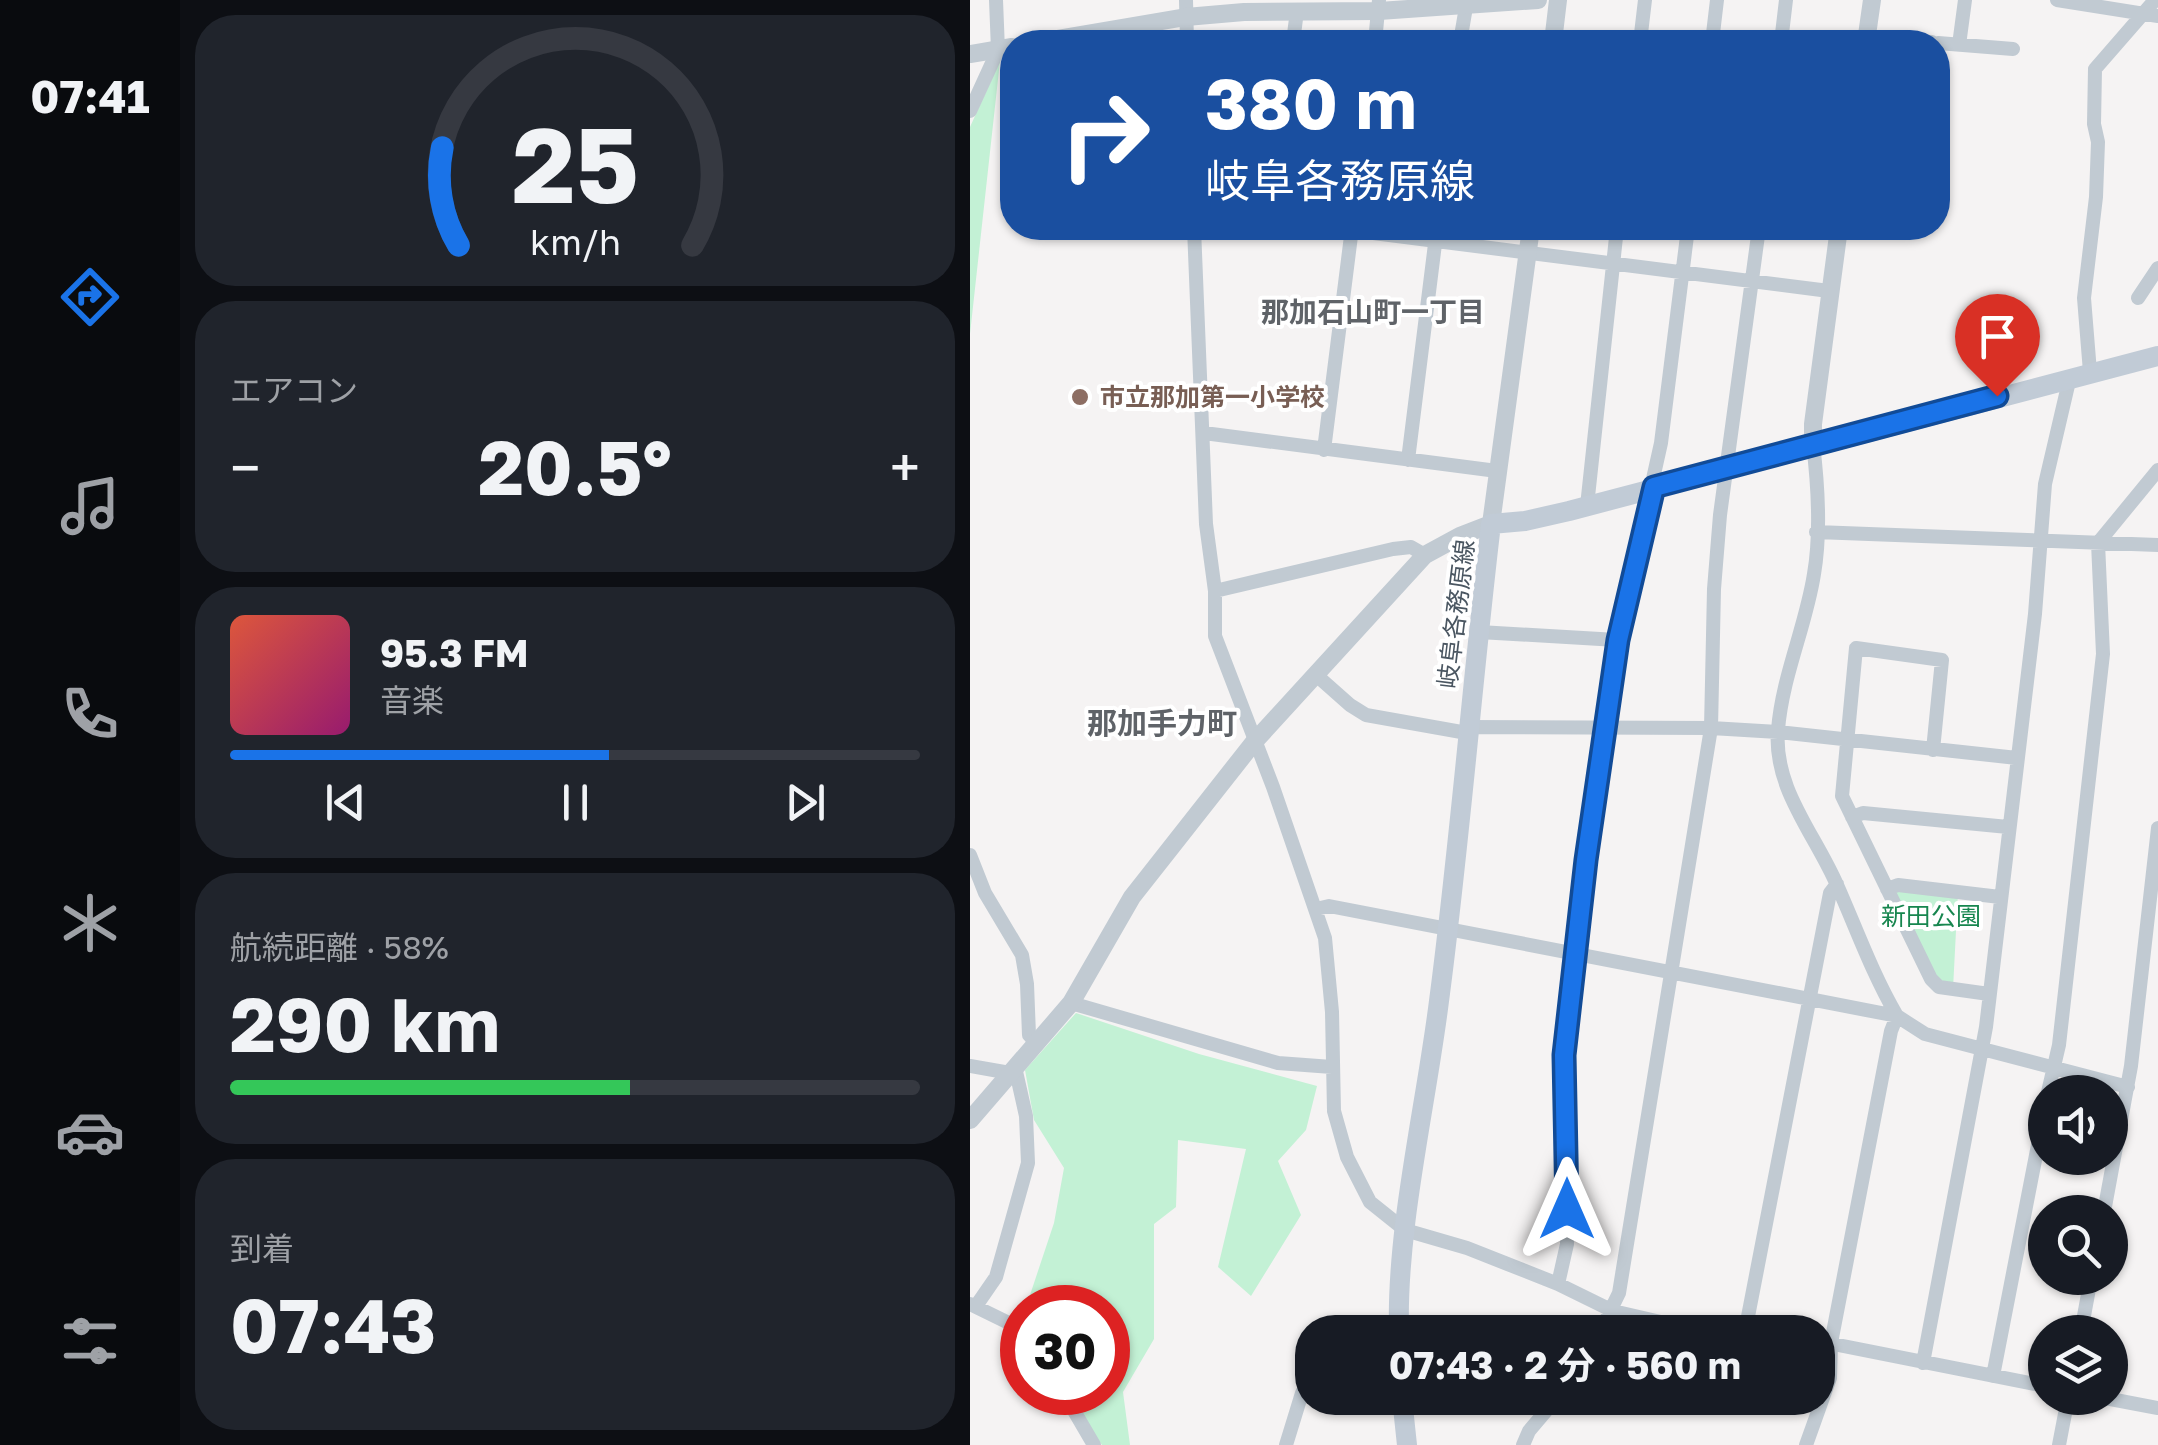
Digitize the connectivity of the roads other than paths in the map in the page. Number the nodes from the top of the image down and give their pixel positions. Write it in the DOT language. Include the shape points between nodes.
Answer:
graph roads {
  1 [pos="996,0"];
  2 [pos="1538,0"];
  3 [pos="1558,0"];
  4 [pos="1645,0"];
  5 [pos="1717,0"];
  6 [pos="1786,0"];
  7 [pos="1872,0"];
  8 [pos="1965,0"];
  9 [pos="2057,0"];
  10 [pos="2155,0"];
  11 [pos="1379,6"];
  12 [pos="1466,7"];
  13 [pos="1186,8"];
  14 [pos="1297,12"];
  15 [pos="2150,16"];
  16 [pos="1002,30"];
  17 [pos="1091,30"];
  18 [pos="1295,30"];
  19 [pos="1462,30"];
  20 [pos="1554,30"];
  21 [pos="1641,30"];
  22 [pos="1713,30"];
  23 [pos="1782,30"];
  24 [pos="1868,30"];
  25 [pos="1950,44"];
  26 [pos="1959,45"];
  27 [pos="1000,49"];
  28 [pos="2013,49"];
  29 [pos="970,54"];
  30 [pos="1000,58"];
  31 [pos="970,111"];
  32 [pos="1195,240"];
  33 [pos="1351,240"];
  34 [pos="1435,240"];
  35 [pos="1467,240"];
  36 [pos="1530,240"];
  37 [pos="1616,240"];
  38 [pos="1687,240"];
  39 [pos="1757,240"];
  40 [pos="1837,240"];
  41 [pos="1528,252"];
  42 [pos="1613,262"];
  43 [pos="2158,268"];
  44 [pos="1683,271"];
  45 [pos="1752,280"];
  46 [pos="1829,291"];
  47 [pos="2138,298"];
  48 [pos="2158,356"];
  49 [pos="2080,374"];
  50 [pos="1204,433"];
  51 [pos="1813,444"];
  52 [pos="1324,450"];
  53 [pos="1408,460"];
  54 [pos="1728,469"];
  55 [pos="2158,470"];
  56 [pos="1497,471"];
  57 [pos="1654,487"];
  58 [pos="1586,506"];
  59 [pos="1492,524"];
  60 [pos="1816,532"];
  61 [pos="2039,540"];
  62 [pos="2098,542"];
  63 [pos="2158,546"];
  64 [pos="1425,555"];
  65 [pos="1215,591"];
  66 [pos="1479,632"];
  67 [pos="1618,640"];
  68 [pos="1316,674"];
  69 [pos="1607,728"];
  70 [pos="1711,728"];
  71 [pos="1467,730"];
  72 [pos="1778,732"];
  73 [pos="1849,740"];
  74 [pos="1254,742"];
  75 [pos="1934,750"];
  76 [pos="2017,758"];
  77 [pos="1852,817"];
  78 [pos="2008,827"];
  79 [pos="2158,828"];
  80 [pos="970,855"];
  81 [pos="2155,882"];
  82 [pos="1837,884"];
  83 [pos="1887,889"];
  84 [pos="2000,897"];
  85 [pos="1316,908"];
  86 [pos="1449,930"];
  87 [pos="1576,954"];
  88 [pos="1670,972"];
  89 [pos="1990,994"];
  90 [pos="1809,998"];
  91 [pos="1070,1003"];
  92 [pos="1897,1016"];
  93 [pos="1036,1043"];
  94 [pos="1982,1047"];
  95 [pos="970,1066"];
  96 [pos="1332,1066"];
  97 [pos="2054,1066"];
  98 [pos="1013,1070"];
  99 [pos="2052,1075"];
  100 [pos="2086,1075"];
  101 [pos="2128,1087"];
  102 [pos="970,1120"];
  103 [pos="2032,1175"];
  104 [pos="1406,1230"];
  105 [pos="1558,1284"];
  106 [pos="973,1305"];
  107 [pos="1613,1311"];
  108 [pos="1401,1315"];
  109 [pos="1611,1315"];
  110 [pos="1630,1315"];
  111 [pos="1748,1315"];
  112 [pos="1830,1315"];
  113 [pos="1000,1318"];
  114 [pos="1835,1344"];
  115 [pos="1923,1363"];
  116 [pos="1993,1376"];
  117 [pos="2028,1383"];
  118 [pos="2128,1402"];
  119 [pos="2158,1408"];
  120 [pos="1076,1415"];
  121 [pos="1295,1415"];
  122 [pos="1404,1415"];
  123 [pos="1543,1415"];
  124 [pos="1817,1415"];
  125 [pos="2065,1415"];
  126 [pos="1094,1445"];
  127 [pos="1286,1445"];
  128 [pos="1407,1445"];
  129 [pos="1522,1445"];
  130 [pos="1806,1445"];
  131 [pos="2059,1445"];
  1 -- 16 [label="street"];
  2 -- 12 [label="street"];
  3 -- 20 [label="street"];
  4 -- 21 [label="street"];
  5 -- 22 [label="street"];
  6 -- 23 [label="street"];
  7 -- 24 [label="street"];
  8 -- 26 [label="street"];
  9 -- 15 [label="street"];
  10 -- 15 [label="street"];
  11 -- 12 [label="street"];
  11 -- 14 [label="street"];
  12 -- 19 [label="street"];
  13 -- 14 [label="street"];
  13 -- 17 [label="street"];
  14 -- 18 [label="street"];
  15 -- 49 [label="street" via="2094,69 2096,197"];
  25 -- 26 [label="street"];
  26 -- 28 [label="street"];
  27 -- 29 [label="street"];
  30 -- 31 [label="street"];
  32 -- 50 [label="street"];
  33 -- 52 [label="street"];
  34 -- 53 [label="street"];
  35 -- 41 [label="street"];
  36 -- 41 [label="street"];
  37 -- 42 [label="street"];
  38 -- 44 [label="street"];
  39 -- 45 [label="street"];
  40 -- 46 [label="street"];
  41 -- 42 [label="street"];
  41 -- 56 [label="street"];
  42 -- 44 [label="street"];
  42 -- 58 [label="street"];
  43 -- 47 [label="street"];
  44 -- 45 [label="street"];
  44 -- 57 [label="street"];
  45 -- 46 [label="street"];
  45 -- 54 [label="street"];
  46 -- 51 [label="street"];
  48 -- 49 [label="main road, 岐阜各務原線"];
  49 -- 51 [label="main road, 岐阜各務原線"];
  49 -- 61 [label="street" via="2045,484"];
  50 -- 52 [label="street"];
  50 -- 65 [label="street"];
  51 -- 54 [label="main road, 岐阜各務原線"];
  51 -- 60 [label="street"];
  52 -- 53 [label="street"];
  53 -- 56 [label="street"];
  54 -- 57 [label="main road, 岐阜各務原線"];
  54 -- 70 [label="street" via="1714,589"];
  55 -- 62 [label="street"];
  56 -- 59 [label="street"];
  57 -- 58 [label="main road, 岐阜各務原線"];
  57 -- 67 [label="street"];
  58 -- 59 [label="main road, 岐阜各務原線"];
  59 -- 64 [label="street"];
  59 -- 66 [label="main road, 岐阜各務原線"];
  60 -- 61 [label="street"];
  60 -- 72 [label="street" via="1815,573"];
  61 -- 62 [label="street"];
  61 -- 76 [label="street"];
  62 -- 63 [label="street"];
  62 -- 97 [label="street" via="2103,654"];
  64 -- 65 [label="street" via="1411,547 1393,549"];
  64 -- 68 [label="street"];
  65 -- 74 [label="street" via="1215,636"];
  66 -- 67 [label="street"];
  66 -- 71 [label="main road, 岐阜各務原線"];
  67 -- 69 [label="street"];
  68 -- 71 [label="street" via="1366,715"];
  68 -- 74 [label="street"];
  69 -- 70 [label="street"];
  69 -- 71 [label="street"];
  69 -- 87 [label="street"];
  70 -- 72 [label="street"];
  70 -- 88 [label="street"];
  71 -- 86 [label="main road, 岐阜各務原線"];
  72 -- 73 [label="street"];
  72 -- 82 [label="street" via="1779,765"];
  73 -- 75 [label="street"];
  73 -- 75 [label="street" via="1856,648 1942,660"];
  73 -- 77 [label="street" via="1842,796"];
  74 -- 85 [label="street"];
  74 -- 91 [label="street" via="1132,897"];
  75 -- 76 [label="street"];
  76 -- 78 [label="street"];
  77 -- 78 [label="street"];
  77 -- 83 [label="street"];
  78 -- 84 [label="street"];
  79 -- 81 [label="street"];
  80 -- 93 [label="street" via="1022,955 1028,1035"];
  81 -- 101 [label="street"];
  82 -- 90 [label="street"];
  82 -- 92 [label="street"];
  83 -- 84 [label="street"];
  83 -- 89 [label="street" via="1931,979 1940,987"];
  84 -- 89 [label="street"];
  85 -- 86 [label="street"];
  85 -- 96 [label="street" via="1325,938"];
  86 -- 87 [label="street"];
  86 -- 104 [label="main road, 岐阜各務原線"];
  87 -- 88 [label="street"];
  87 -- 105 [label="street" via="1564,1055 1567,1244"];
  88 -- 90 [label="street"];
  88 -- 107 [label="street"];
  89 -- 94 [label="street"];
  90 -- 92 [label="street"];
  90 -- 111 [label="street"];
  91 -- 93 [label="street"];
  91 -- 96 [label="street" via="1278,1064"];
  92 -- 94 [label="street" via="1926,1034"];
  92 -- 112 [label="street"];
  93 -- 98 [label="street"];
  94 -- 97 [label="street"];
  94 -- 115 [label="street"];
  95 -- 98 [label="street"];
  96 -- 104 [label="street" via="1334,1111 1347,1157 1370,1202"];
  97 -- 99 [label="street"];
  97 -- 100 [label="street"];
  98 -- 102 [label="street"];
  98 -- 106 [label="street" via="1026,1116 1028,1163 996,1277"];
  103 -- 116 [label="street"];
  104 -- 105 [label="street"];
  104 -- 108 [label="main road, 岐阜各務原線"];
  105 -- 107 [label="street"];
  106 -- 113 [label="street"];
  107 -- 109 [label="street"];
  107 -- 110 [label="street"];
  114 -- 115 [label="street"];
  115 -- 116 [label="street"];
  116 -- 117 [label="street"];
  118 -- 119 [label="street"];
  120 -- 126 [label="street"];
  121 -- 127 [label="street"];
  122 -- 128 [label="main road"];
  123 -- 129 [label="street"];
  124 -- 130 [label="street"];
  125 -- 131 [label="street"];
}
